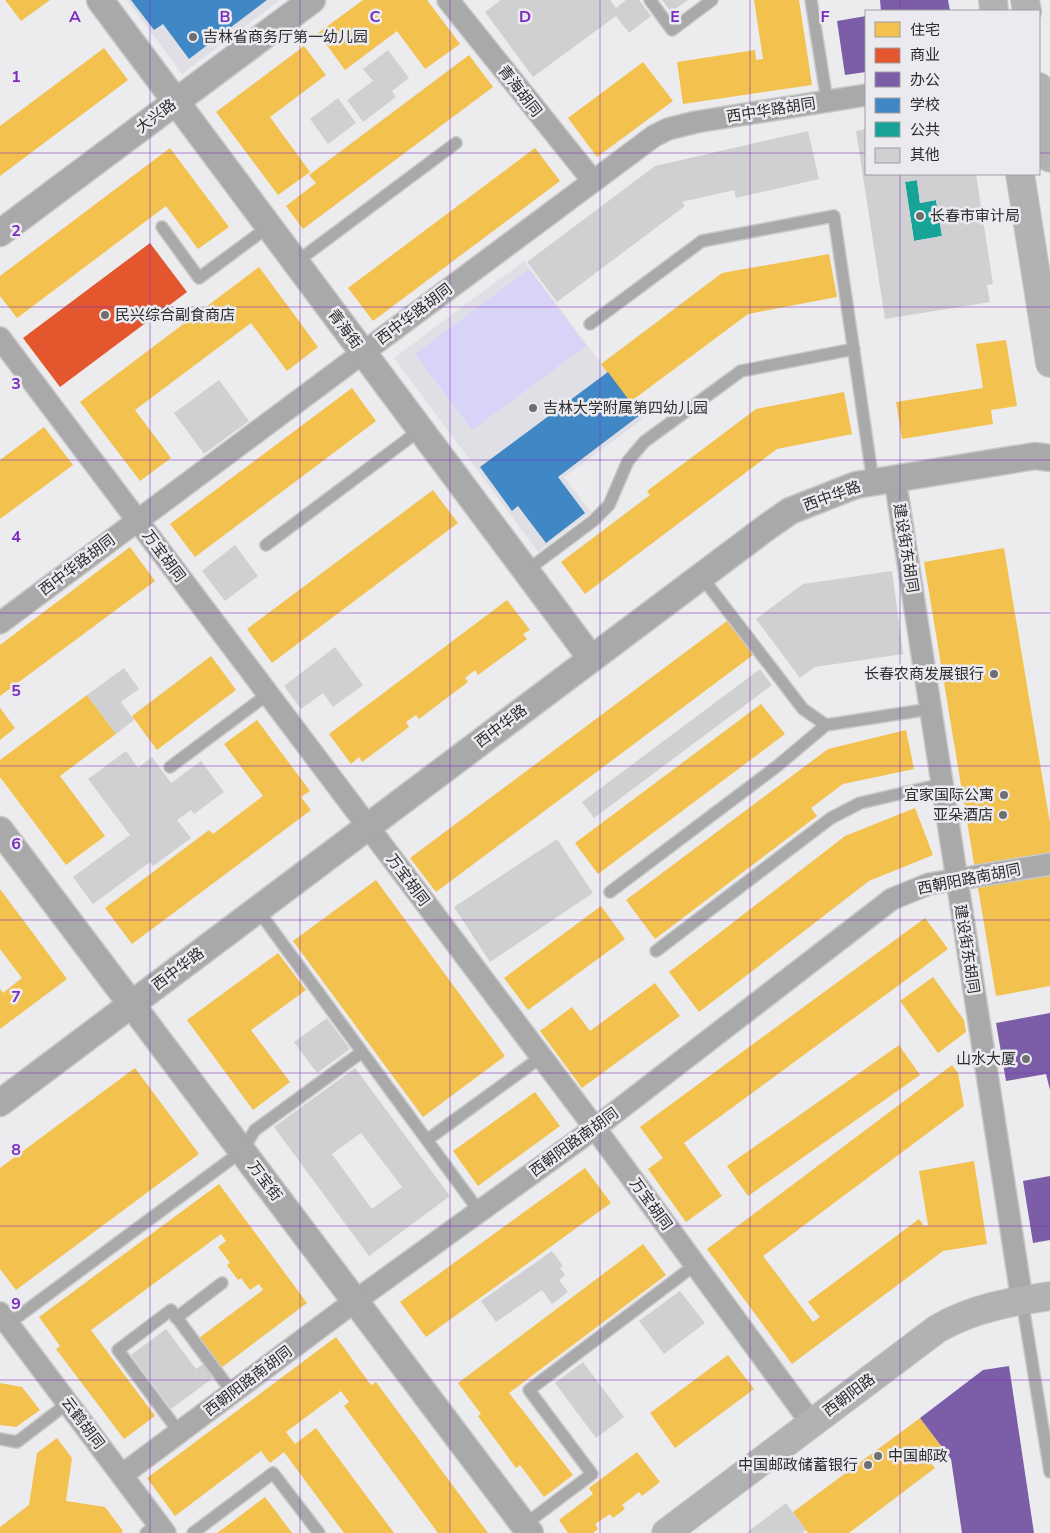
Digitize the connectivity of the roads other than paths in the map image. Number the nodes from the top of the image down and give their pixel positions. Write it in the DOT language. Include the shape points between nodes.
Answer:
graph roads {
  1 [pos="100,0"];
  2 [pos="312,0"];
  3 [pos="448,0"];
  4 [pos="650,0"];
  5 [pos="712,0"];
  6 [pos="811,0"];
  7 [pos="1040,93"];
  8 [pos="865,95"];
  9 [pos="828,101"];
  10 [pos="175,102"];
  11 [pos="456,144"];
  12 [pos="1050,158"];
  13 [pos="1020,175"];
  14 [pos="592,182"];
  15 [pos="162,227"];
  16 [pos="268,227"];
  17 [pos="0,233"];
  18 [pos="295,263"];
  19 [pos="590,324"];
  20 [pos="0,338"];
  21 [pos="854,349"];
  22 [pos="362,353"];
  23 [pos="1050,363"];
  24 [pos="420,430"];
  25 [pos="1050,458"];
  26 [pos="884,480"];
  27 [pos="137,520"];
  28 [pos="266,546"];
  29 [pos="526,571"];
  30 [pos="702,576"];
  31 [pos="0,623"];
  32 [pos="591,658"];
  33 [pos="268,694"];
  34 [pos="930,709"];
  35 [pos="826,725"];
  36 [pos="170,767"];
  37 [pos="942,784"];
  38 [pos="368,826"];
  39 [pos="0,830"];
  40 [pos="1050,864"];
  41 [pos="957,879"];
  42 [pos="610,892"];
  43 [pos="258,910"];
  44 [pos="656,951"];
  45 [pos="131,1004"];
  46 [pos="362,1052"];
  47 [pos="542,1057"];
  48 [pos="3,1094"];
  49 [pos="594,1128"];
  50 [pos="427,1140"];
  51 [pos="242,1151"];
  52 [pos="479,1211"];
  53 [pos="695,1265"];
  54 [pos="222,1284"];
  55 [pos="1050,1296"];
  56 [pos="1022,1300"];
  57 [pos="355,1301"];
  58 [pos="4,1318"];
  59 [pos="176,1318"];
  60 [pos="232,1392"];
  61 [pos="68,1403"];
  62 [pos="812,1424"];
  63 [pos="179,1432"];
  64 [pos="0,1439"];
  65 [pos="1050,1472"];
  66 [pos="122,1475"];
  67 [pos="527,1529"];
  68 [pos="157,1530"];
  69 [pos="193,1533"];
  70 [pos="319,1533"];
  71 [pos="666,1533"];
  1 -- 10 [label="street, 青海街"];
  2 -- 10 [label="street, 大兴路"];
  3 -- 14 [label="street, 青海胡同"];
  4 -- 5 [label="lane" via="672,30"];
  6 -- 9 [label="lane"];
  7 -- 12 [label="main road"];
  8 -- 9 [label="street, 西中华路胡同"];
  9 -- 14 [label="street, 西中华路胡同" via="668,129"];
  10 -- 16 [label="street, 青海街"];
  10 -- 17 [label="street, 大兴路"];
  11 -- 18 [label="lane"];
  13 -- 23 [label="main road"];
  14 -- 22 [label="street, 西中华路胡同"];
  15 -- 16 [label="lane" via="199,278"];
  16 -- 18 [label="street, 青海街"];
  18 -- 22 [label="street, 青海街"];
  19 -- 21 [label="lane" via="702,241 834,216"];
  20 -- 27 [label="street, 万宝胡同"];
  21 -- 26 [label="lane"];
  21 -- 29 [label="lane" via="741,371 644,442 628,461 608,505"];
  22 -- 24 [label="street, 青海街"];
  22 -- 27 [label="street, 西中华路胡同"];
  24 -- 28 [label="lane"];
  24 -- 29 [label="street, 青海街"];
  25 -- 26 [label="street, 西中华路" via="1035,456"];
  26 -- 30 [label="street, 西中华路" via="856,484 790,512"];
  26 -- 34 [label="street, 建设街东胡同"];
  27 -- 31 [label="street, 西中华路胡同"];
  27 -- 33 [label="street, 万宝胡同"];
  29 -- 32 [label="street, 青海街"];
  30 -- 32 [label="street, 西中华路"];
  30 -- 35 [label="lane" via="803,709"];
  32 -- 38 [label="street, 西中华路"];
  33 -- 36 [label="lane"];
  33 -- 38 [label="street, 万宝胡同"];
  34 -- 35 [label="lane"];
  34 -- 37 [label="street, 建设街东胡同"];
  35 -- 42 [label="lane" via="776,767"];
  37 -- 41 [label="street, 建设街东胡同"];
  37 -- 44 [label="lane" via="860,803 831,818"];
  38 -- 43 [label="street, 西中华路"];
  38 -- 47 [label="street, 万宝胡同"];
  39 -- 45 [label="street, 万宝街"];
  40 -- 41 [label="street, 西朝阳路南胡同"];
  41 -- 49 [label="street, 西朝阳路南胡同" via="922,886 892,900"];
  41 -- 56 [label="street, 建设街东胡同"];
  43 -- 45 [label="street, 西中华路"];
  43 -- 46 [label="lane"];
  45 -- 48 [label="street, 西中华路"];
  45 -- 51 [label="street, 万宝街"];
  46 -- 50 [label="lane"];
  46 -- 51 [label="lane" via="255,1130"];
  47 -- 49 [label="street, 万宝胡同"];
  47 -- 50 [label="lane"];
  49 -- 52 [label="street, 西朝阳路南胡同"];
  49 -- 53 [label="street, 万宝胡同"];
  50 -- 52 [label="lane"];
  51 -- 57 [label="street, 万宝街"];
  51 -- 58 [label="lane"];
  52 -- 57 [label="street, 西朝阳路南胡同"];
  53 -- 62 [label="street, 万宝胡同"];
  53 -- 67 [label="lane" via="528,1390 592,1474"];
  54 -- 59 [label="lane"];
  55 -- 56 [label="main road, 西朝阳路"];
  56 -- 62 [label="main road, 西朝阳路" via="987,1307 958,1317 937,1329"];
  56 -- 65 [label="lane"];
  57 -- 60 [label="street, 西朝阳路南胡同"];
  57 -- 67 [label="street, 万宝街"];
  58 -- 61 [label="street, 云鹤胡同"];
  59 -- 60 [label="lane"];
  59 -- 63 [label="lane" via="171,1310 118,1350"];
  60 -- 63 [label="street, 西朝阳路南胡同"];
  61 -- 64 [label="lane" via="17,1442"];
  61 -- 66 [label="street, 云鹤胡同"];
  62 -- 71 [label="main road, 西朝阳路"];
  63 -- 66 [label="street, 西朝阳路南胡同"];
  66 -- 68 [label="street, 云鹤胡同"];
  69 -- 70 [label="lane" via="273,1473"];
}
